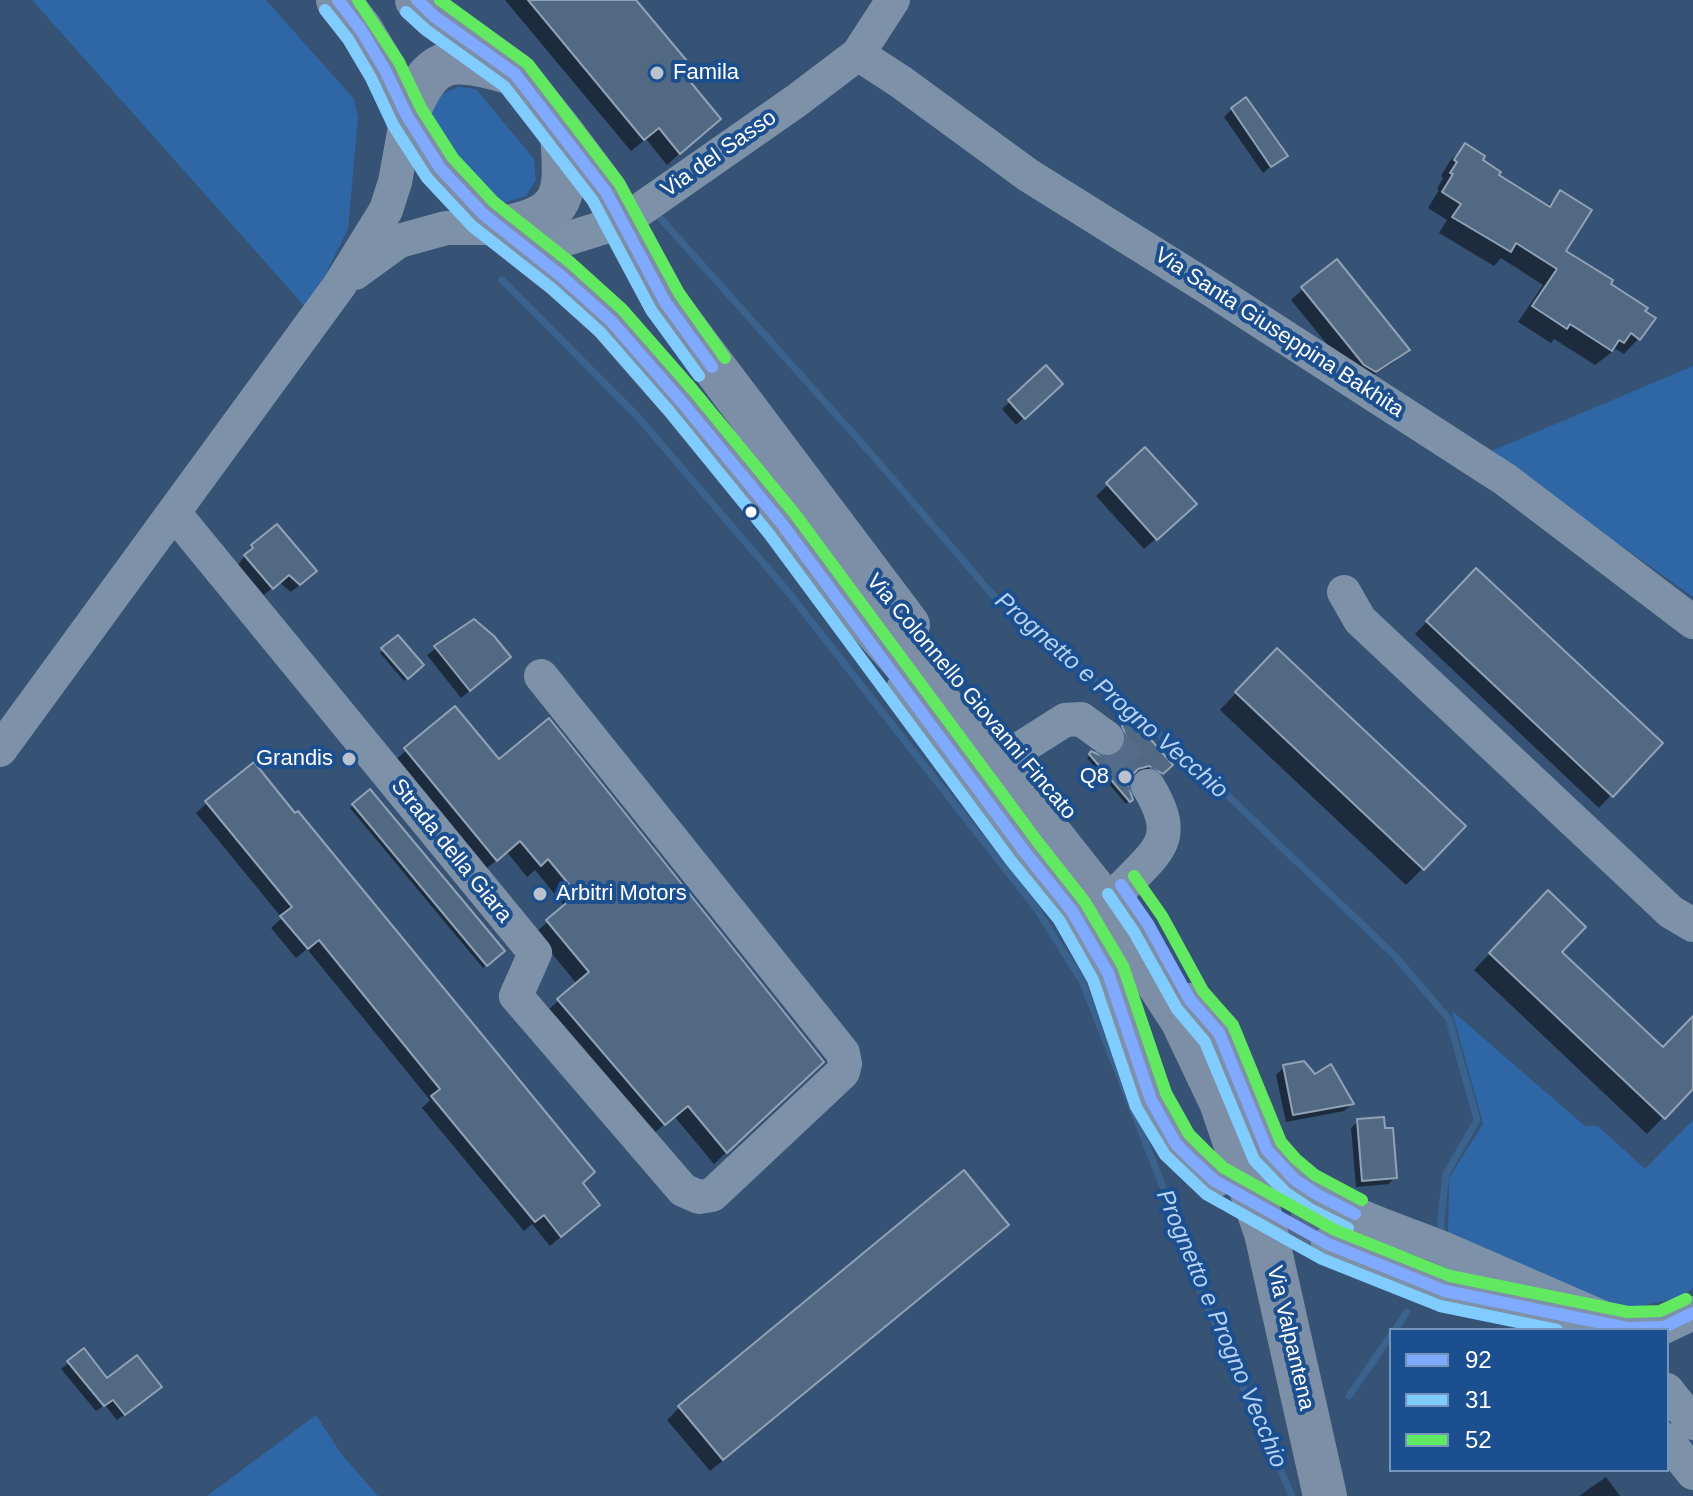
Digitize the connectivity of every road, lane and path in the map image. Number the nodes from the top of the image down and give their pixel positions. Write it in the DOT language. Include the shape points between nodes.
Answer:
graph roads {
  1 [pos="338,0"];
  2 [pos="417,0"];
  3 [pos="893,0"];
  4 [pos="858,54"];
  5 [pos="515,74"];
  6 [pos="407,116"];
  7 [pos="562,133"];
  8 [pos="624,221"];
  9 [pos="501,228"];
  10 [pos="339,286"];
  11 [pos="175,514"];
  12 [pos="782,524"];
  13 [pos="1344,592"];
  14 [pos="1693,622"];
  15 [pos="541,676"];
  16 [pos="1107,738"];
  17 [pos="0,750"];
  18 [pos="1016,751"];
  19 [pos="1148,786"];
  20 [pos="1123,887"];
  21 [pos="1693,925"];
  22 [pos="1147,967"];
  23 [pos="1190,1000"];
  24 [pos="1215,1181"];
  25 [pos="1328,1244"];
  26 [pos="1693,1313"];
  27 [pos="1622,1328"];
  28 [pos="1625,1328"];
  29 [pos="1646,1328"];
  30 [pos="1669,1393"];
  31 [pos="1693,1423"];
  32 [pos="1669,1443"];
  33 [pos="1693,1473"];
  34 [pos="1325,1496"];
  35 [pos="1348,1496"];
  1 -- 6 [label="main road, Via Colonnello Giovanni Fincato" via="385,70"];
  2 -- 5 [label="main road, Via Colonnello Giovanni Fincato"];
  3 -- 4 [label="street, Via del Sasso"];
  4 -- 8 [label="street, Via del Sasso"];
  4 -- 14 [label="street, Via Santa Giuseppina Bakhita" via="1028,175 1506,480"];
  5 -- 6 [label="main road" via="470,61 447,62 431,72"];
  5 -- 7 [label="main road, Via Colonnello Giovanni Fincato"];
  6 -- 9 [label="main road, Via Colonnello Giovanni Fincato" via="440,168"];
  6 -- 10 [label="street" via="386,210"];
  7 -- 8 [label="main road, Via Colonnello Giovanni Fincato"];
  7 -- 9 [label="main road" via="562,195 530,223"];
  8 -- 9 [label="street, Via del Sasso" via="560,241"];
  8 -- 18 [label="main road, Via Colonnello Giovanni Fincato" via="665,302 717,374 891,605"];
  9 -- 10 [label="street" via="446,228 399,241"];
  9 -- 12 [label="main road, Via Colonnello Giovanni Fincato" via="611,321"];
  10 -- 11 [label="street"];
  11 -- 15 [label="street, Strada della Giara" via="535,953 516,996 683,1190 699,1197 712,1195 843,1072 843,1053"];
  11 -- 17 [label="street"];
  12 -- 22 [label="main road, Via Colonnello Giovanni Fincato" via="1005,777 1110,910"];
  12 -- 24 [label="street" via="1072,911 1108,973 1139,1072 1161,1121 1176,1144"];
  13 -- 21 [label="street" via="1360,620 1671,912"];
  16 -- 18 [label="street" via="1081,719 1065,720"];
  18 -- 20 [label="main road, Via Colonnello Giovanni Fincato"];
  19 -- 20 [label="street" via="1166,830 1160,847"];
  20 -- 23 [label="main road, Via Colonnello Giovanni Fincato"];
  22 -- 34 [label="main road, Via Valpantena" via="1182,1020 1221,1102 1266,1233"];
  23 -- 28 [label="street" via="1219,1033 1267,1150 1295,1181 1352,1213"];
  23 -- 35 [label="main road, Via Colonnello Giovanni Fincato" via="1272,1193"];
  25 -- 27 [label="street" via="1445,1291"];
  26 -- 29 [label="street" via="1664,1327"];
  30 -- 31 [label="street"];
  32 -- 33 [label="street"];
}
